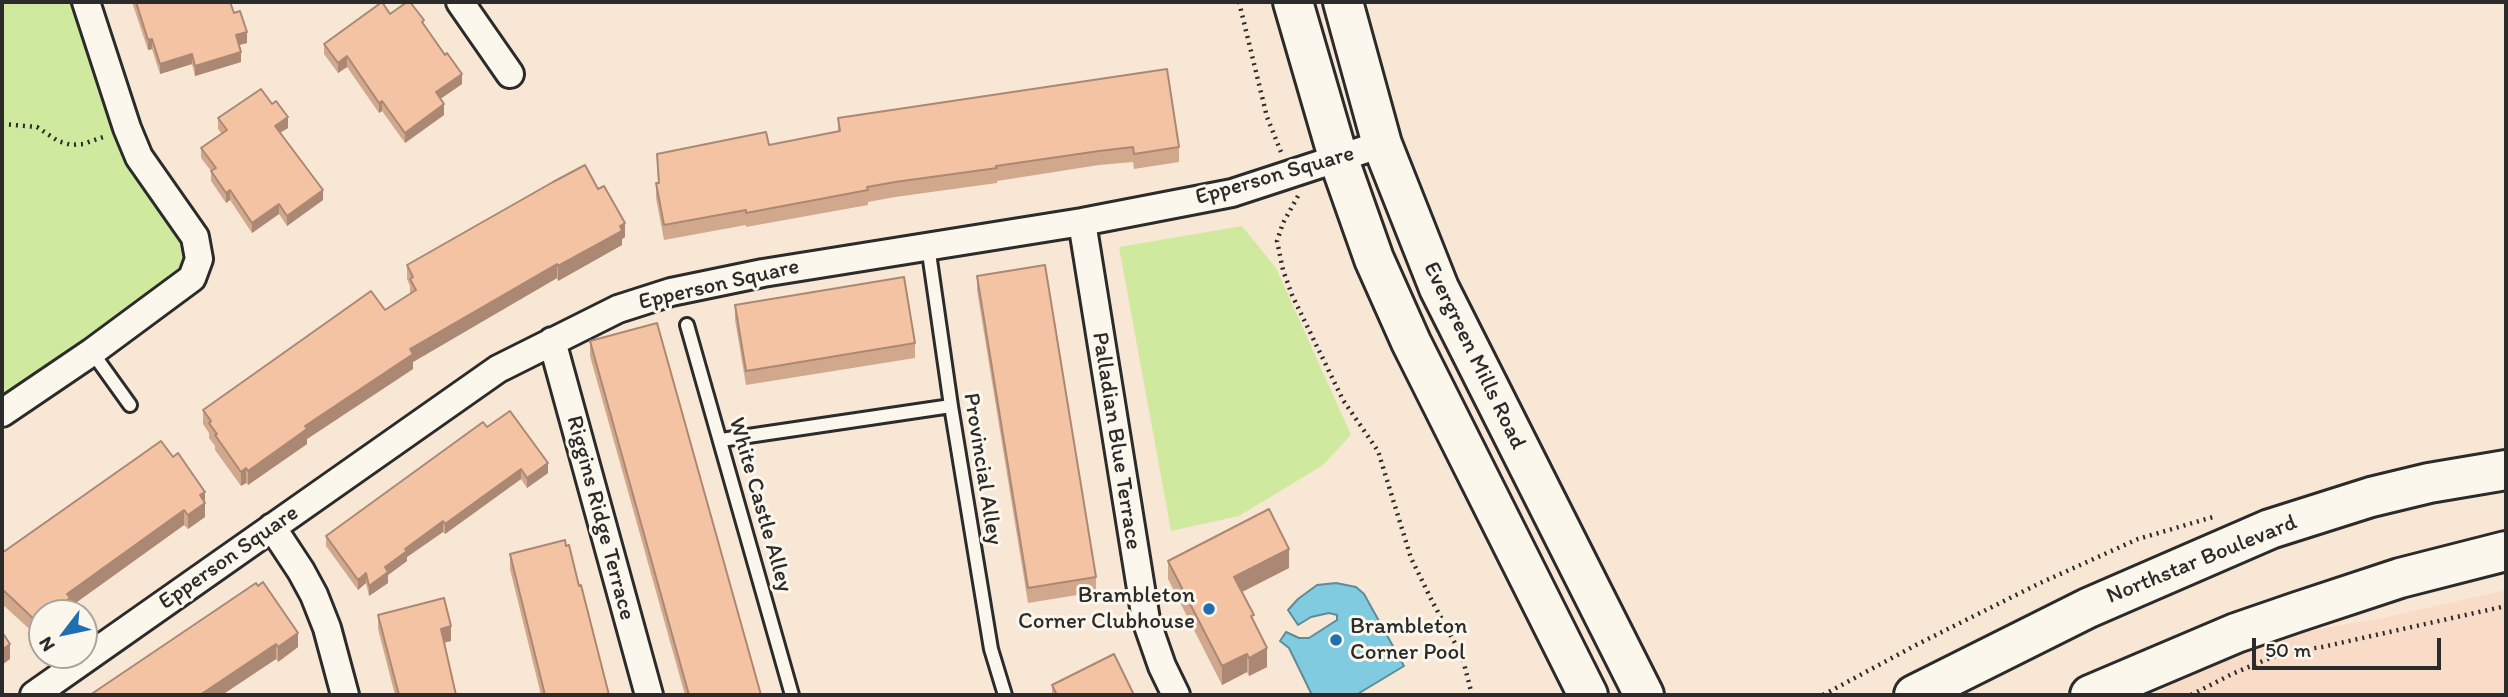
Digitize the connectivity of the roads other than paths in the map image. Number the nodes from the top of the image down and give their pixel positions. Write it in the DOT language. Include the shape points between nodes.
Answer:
graph roads {
  1 [pos="86,2"];
  2 [pos="460,2"];
  3 [pos="1293,2"];
  4 [pos="1343,2"];
  5 [pos="510,74"];
  6 [pos="1382,144"];
  7 [pos="1338,157"];
  8 [pos="1082,222"];
  9 [pos="928,246"];
  10 [pos="687,326"];
  11 [pos="551,341"];
  12 [pos="92,352"];
  13 [pos="130,405"];
  14 [pos="951,406"];
  15 [pos="2,413"];
  16 [pos="720,440"];
  17 [pos="2506,470"];
  18 [pos="272,527"];
  19 [pos="2506,551"];
  20 [pos="2140,685"];
  21 [pos="34,695"];
  22 [pos="345,695"];
  23 [pos="649,695"];
  24 [pos="792,695"];
  25 [pos="1005,695"];
  26 [pos="1176,695"];
  27 [pos="1588,695"];
  28 [pos="1644,695"];
  29 [pos="1914,695"];
  30 [pos="2090,695"];
  1 -- 12 [label="street" via="139,157 195,237 199,259 192,278"];
  2 -- 5 [label="street"];
  3 -- 7 [label="main road"];
  4 -- 6 [label="main road, Evergreen Mills Road"];
  6 -- 7 [label="street, Epperson Square"];
  6 -- 28 [label="main road, Evergreen Mills Road" via="1440,288"];
  7 -- 8 [label="street, Epperson Square" via="1233,193"];
  7 -- 27 [label="main road" via="1374,259 1411,342"];
  8 -- 9 [label="street, Epperson Square"];
  8 -- 26 [label="street, Palladian Blue Terrace" via="1142,601"];
  9 -- 11 [label="street, Epperson Square" via="671,292 618,309"];
  9 -- 14 [label="lane, Provincial Alley"];
  10 -- 16 [label="lane, White Castle Alley"];
  11 -- 18 [label="street, Epperson Square" via="498,369"];
  11 -- 23 [label="street, Riggins Ridge Terrace"];
  12 -- 13 [label="lane"];
  12 -- 15 [label="street"];
  14 -- 16 [label="lane"];
  14 -- 25 [label="lane, Provincial Alley" via="991,649"];
  16 -- 24 [label="lane, White Castle Alley"];
  17 -- 29 [label="main road, Northstar Boulevard" via="2371,497 2270,530 2088,608"];
  18 -- 21 [label="street, Epperson Square"];
  18 -- 22 [label="street" via="314,596"];
  19 -- 20 [label="main road" via="2400,578 2236,633"];
  20 -- 30 [label="main road"];
}
